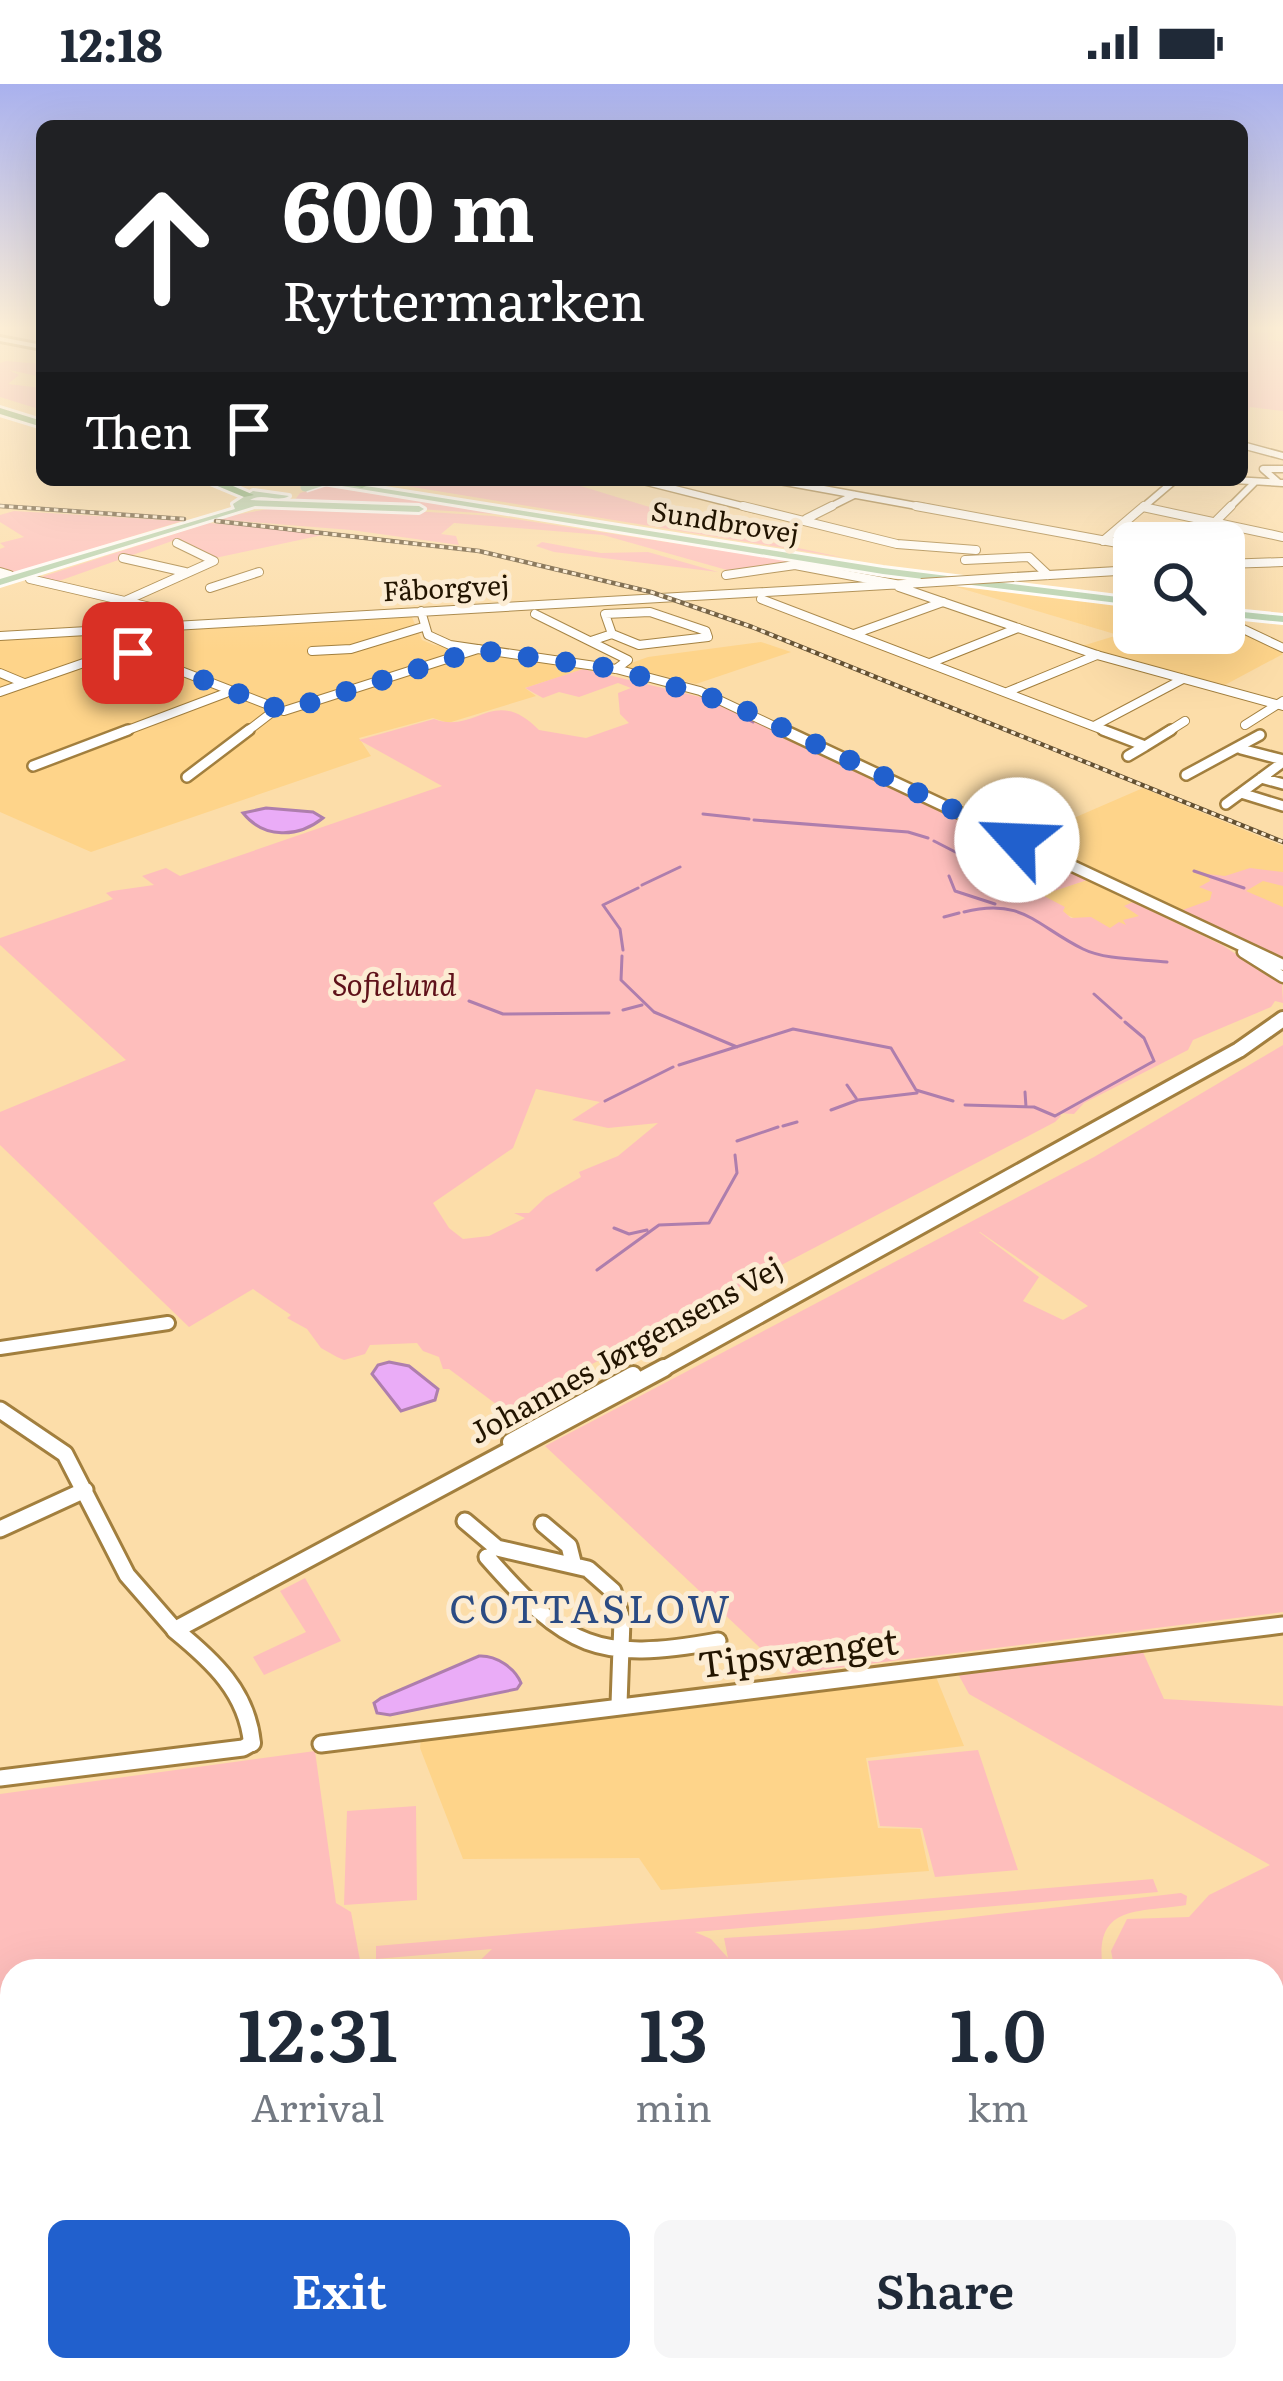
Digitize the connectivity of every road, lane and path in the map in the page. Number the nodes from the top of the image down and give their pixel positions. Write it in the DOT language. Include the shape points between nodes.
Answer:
graph roads {
  1 [pos="1248,446"];
  2 [pos="1283,455"];
  3 [pos="1283,469"];
  4 [pos="1248,481"];
  5 [pos="1255,482"];
  6 [pos="1281,483"];
  7 [pos="219,486"];
  8 [pos="302,486"];
  9 [pos="327,486"];
  10 [pos="382,486"];
  11 [pos="682,486"];
  12 [pos="806,486"];
  13 [pos="1168,486"];
  14 [pos="854,495"];
  15 [pos="281,497"];
  16 [pos="247,502"];
  17 [pos="1142,508"];
  18 [pos="805,520"];
  19 [pos="1216,522"];
  20 [pos="1245,528"];
  21 [pos="1283,537"];
  22 [pos="1103,541"];
  23 [pos="177,543"];
  24 [pos="1113,543"];
  25 [pos="721,547"];
  26 [pos="976,550"];
  27 [pos="122,558"];
  28 [pos="965,560"];
  29 [pos="1283,562"];
  30 [pos="1245,563"];
  31 [pos="189,570"];
  32 [pos="1113,571"];
  33 [pos="259,572"];
  34 [pos="726,575"];
  35 [pos="1048,575"];
  36 [pos="4,578"];
  37 [pos="233,578"];
  38 [pos="30,579"];
  39 [pos="895,584"];
  40 [pos="211,588"];
  41 [pos="1113,597"];
  42 [pos="1113,597"];
  43 [pos="760,599"];
  44 [pos="126,601"];
  45 [pos="943,602"];
  46 [pos="421,611"];
  47 [pos="1245,612"];
  48 [pos="535,614"];
  49 [pos="1283,617"];
  50 [pos="177,626"];
  51 [pos="423,627"];
  52 [pos="1018,628"];
  53 [pos="121,629"];
  54 [pos="1245,630"];
  55 [pos="612,634"];
  56 [pos="854,634"];
  57 [pos="0,636"];
  58 [pos="591,640"];
  59 [pos="1283,648"];
  60 [pos="124,650"];
  61 [pos="478,650"];
  62 [pos="312,651"];
  63 [pos="1097,655"];
  64 [pos="929,663"];
  65 [pos="616,669"];
  66 [pos="0,673"];
  67 [pos="1183,679"];
  68 [pos="24,683"];
  69 [pos="0,692"];
  70 [pos="227,692"];
  71 [pos="1006,692"];
  72 [pos="1281,704"];
  73 [pos="274,710"];
  74 [pos="1185,721"];
  75 [pos="1245,725"];
  76 [pos="1094,726"];
  77 [pos="1259,735"];
  78 [pos="1144,746"];
  79 [pos="1241,749"];
  80 [pos="1128,756"];
  81 [pos="20,760"];
  82 [pos="1282,762"];
  83 [pos="32,766"];
  84 [pos="45,772"];
  85 [pos="1186,775"];
  86 [pos="187,777"];
  87 [pos="1262,778"];
  88 [pos="1283,784"];
  89 [pos="1240,793"];
  90 [pos="1226,804"];
  91 [pos="1283,806"];
  92 [pos="1218,936"];
  93 [pos="1283,971"];
  94 [pos="1283,1019"];
  95 [pos="1280,1033"];
  96 [pos="1239,1050"];
  97 [pos="168,1323"];
  98 [pos="0,1348"];
  99 [pos="0,1410"];
  100 [pos="85,1490"];
  101 [pos="465,1521"];
  102 [pos="543,1524"];
  103 [pos="0,1529"];
  104 [pos="488,1557"];
  105 [pos="573,1562"];
  106 [pos="1283,1625"];
  107 [pos="176,1630"];
  108 [pos="718,1641"];
  109 [pos="617,1653"];
  110 [pos="619,1704"];
  111 [pos="252,1743"];
  112 [pos="321,1744"];
  113 [pos="0,1778"];
  1 -- 2 [label="street"];
  3 -- 6 [label="street" via="1263,469"];
  4 -- 5 [label="street"];
  5 -- 6 [label="street"];
  5 -- 19 [label="street"];
  7 -- 16 [label="highway"];
  8 -- 15 [label="main road"];
  9 -- 25 [label="main road, Sundbrovej"];
  10 -- 41 [label="main road, Sundbrovej"];
  11 -- 18 [label="street"];
  12 -- 14 [label="street"];
  13 -- 17 [label="street"];
  14 -- 18 [label="street"];
  14 -- 22 [label="street"];
  15 -- 16 [label="main road"];
  15 -- 25 [label="main road"];
  16 -- 36 [label="main road"];
  17 -- 19 [label="street"];
  17 -- 22 [label="street"];
  18 -- 26 [label="street"];
  20 -- 21 [label="street"];
  22 -- 24 [label="street"];
  23 -- 31 [label="street" via="214,561"];
  25 -- 42 [label="main road, Sundbrovej"];
  27 -- 31 [label="street"];
  28 -- 35 [label="street, Fåborgvej" via="1029,557"];
  29 -- 30 [label="street"];
  31 -- 37 [label="street"];
  31 -- 44 [label="street"];
  32 -- 35 [label="street, Fåborgvej"];
  33 -- 37 [label="street"];
  34 -- 39 [label="street, Fåborgvej" via="795,565"];
  35 -- 39 [label="street, Fåborgvej, bridge"];
  37 -- 40 [label="street"];
  38 -- 44 [label="street"];
  39 -- 45 [label="street"];
  39 -- 46 [label="street, Fåborgvej"];
  43 -- 56 [label="street"];
  44 -- 50 [label="street" via="159,609"];
  45 -- 52 [label="street"];
  45 -- 56 [label="street"];
  46 -- 50 [label="street, Fåborgvej"];
  46 -- 51 [label="street"];
  47 -- 49 [label="main road"];
  48 -- 58 [label="street"];
  50 -- 53 [label="street, Fåborgvej"];
  51 -- 61 [label="street" via="436,640"];
  51 -- 62 [label="street" via="351,649"];
  52 -- 63 [label="street"];
  52 -- 64 [label="street"];
  53 -- 57 [label="street, Fåborgvej"];
  53 -- 60 [label="street"];
  54 -- 59 [label="street"];
  55 -- 55 [label="street" via="639,645 708,637 650,612 605,614"];
  55 -- 58 [label="street"];
  56 -- 64 [label="street"];
  58 -- 65 [label="street" via="628,660"];
  60 -- 68 [label="street"];
  60 -- 70 [label="street"];
  61 -- 65 [label="street"];
  61 -- 73 [label="street" via="298,710"];
  63 -- 67 [label="street"];
  63 -- 71 [label="street"];
  64 -- 71 [label="street"];
  65 -- 92 [label="street" via="732,704"];
  66 -- 68 [label="street"];
  67 -- 72 [label="street"];
  67 -- 76 [label="street"];
  68 -- 69 [label="street"];
  70 -- 73 [label="street"];
  70 -- 83 [label="street"];
  71 -- 76 [label="street"];
  72 -- 75 [label="street"];
  73 -- 86 [label="street"];
  74 -- 78 [label="street"];
  76 -- 78 [label="street"];
  77 -- 79 [label="street"];
  78 -- 80 [label="street"];
  79 -- 82 [label="street"];
  79 -- 85 [label="street"];
  81 -- 83 [label="street"];
  82 -- 87 [label="street"];
  83 -- 84 [label="street"];
  87 -- 88 [label="street"];
  87 -- 89 [label="street"];
  89 -- 90 [label="street"];
  89 -- 91 [label="street"];
  92 -- 93 [label="street"];
  92 -- 93 [label="street"];
  94 -- 96 [label="street, Johannes Jørgensens Vej"];
  95 -- 96 [label="street, Johannes Jørgensens Vej"];
  96 -- 107 [label="street, Johannes Jørgensens Vej"];
  97 -- 98 [label="street"];
  99 -- 100 [label="street" via="65,1454"];
  100 -- 103 [label="street"];
  100 -- 107 [label="street" via="128,1575"];
  101 -- 105 [label="street" via="502,1550"];
  102 -- 105 [label="street" via="569,1546"];
  104 -- 109 [label="street" via="555,1628"];
  105 -- 109 [label="street" via="613,1589"];
  106 -- 110 [label="street, Tipsvænget"];
  107 -- 111 [label="street" via="231,1682"];
  108 -- 109 [label="street"];
  109 -- 110 [label="street"];
  110 -- 112 [label="street, Tipsvænget"];
  111 -- 113 [label="street"];
}
